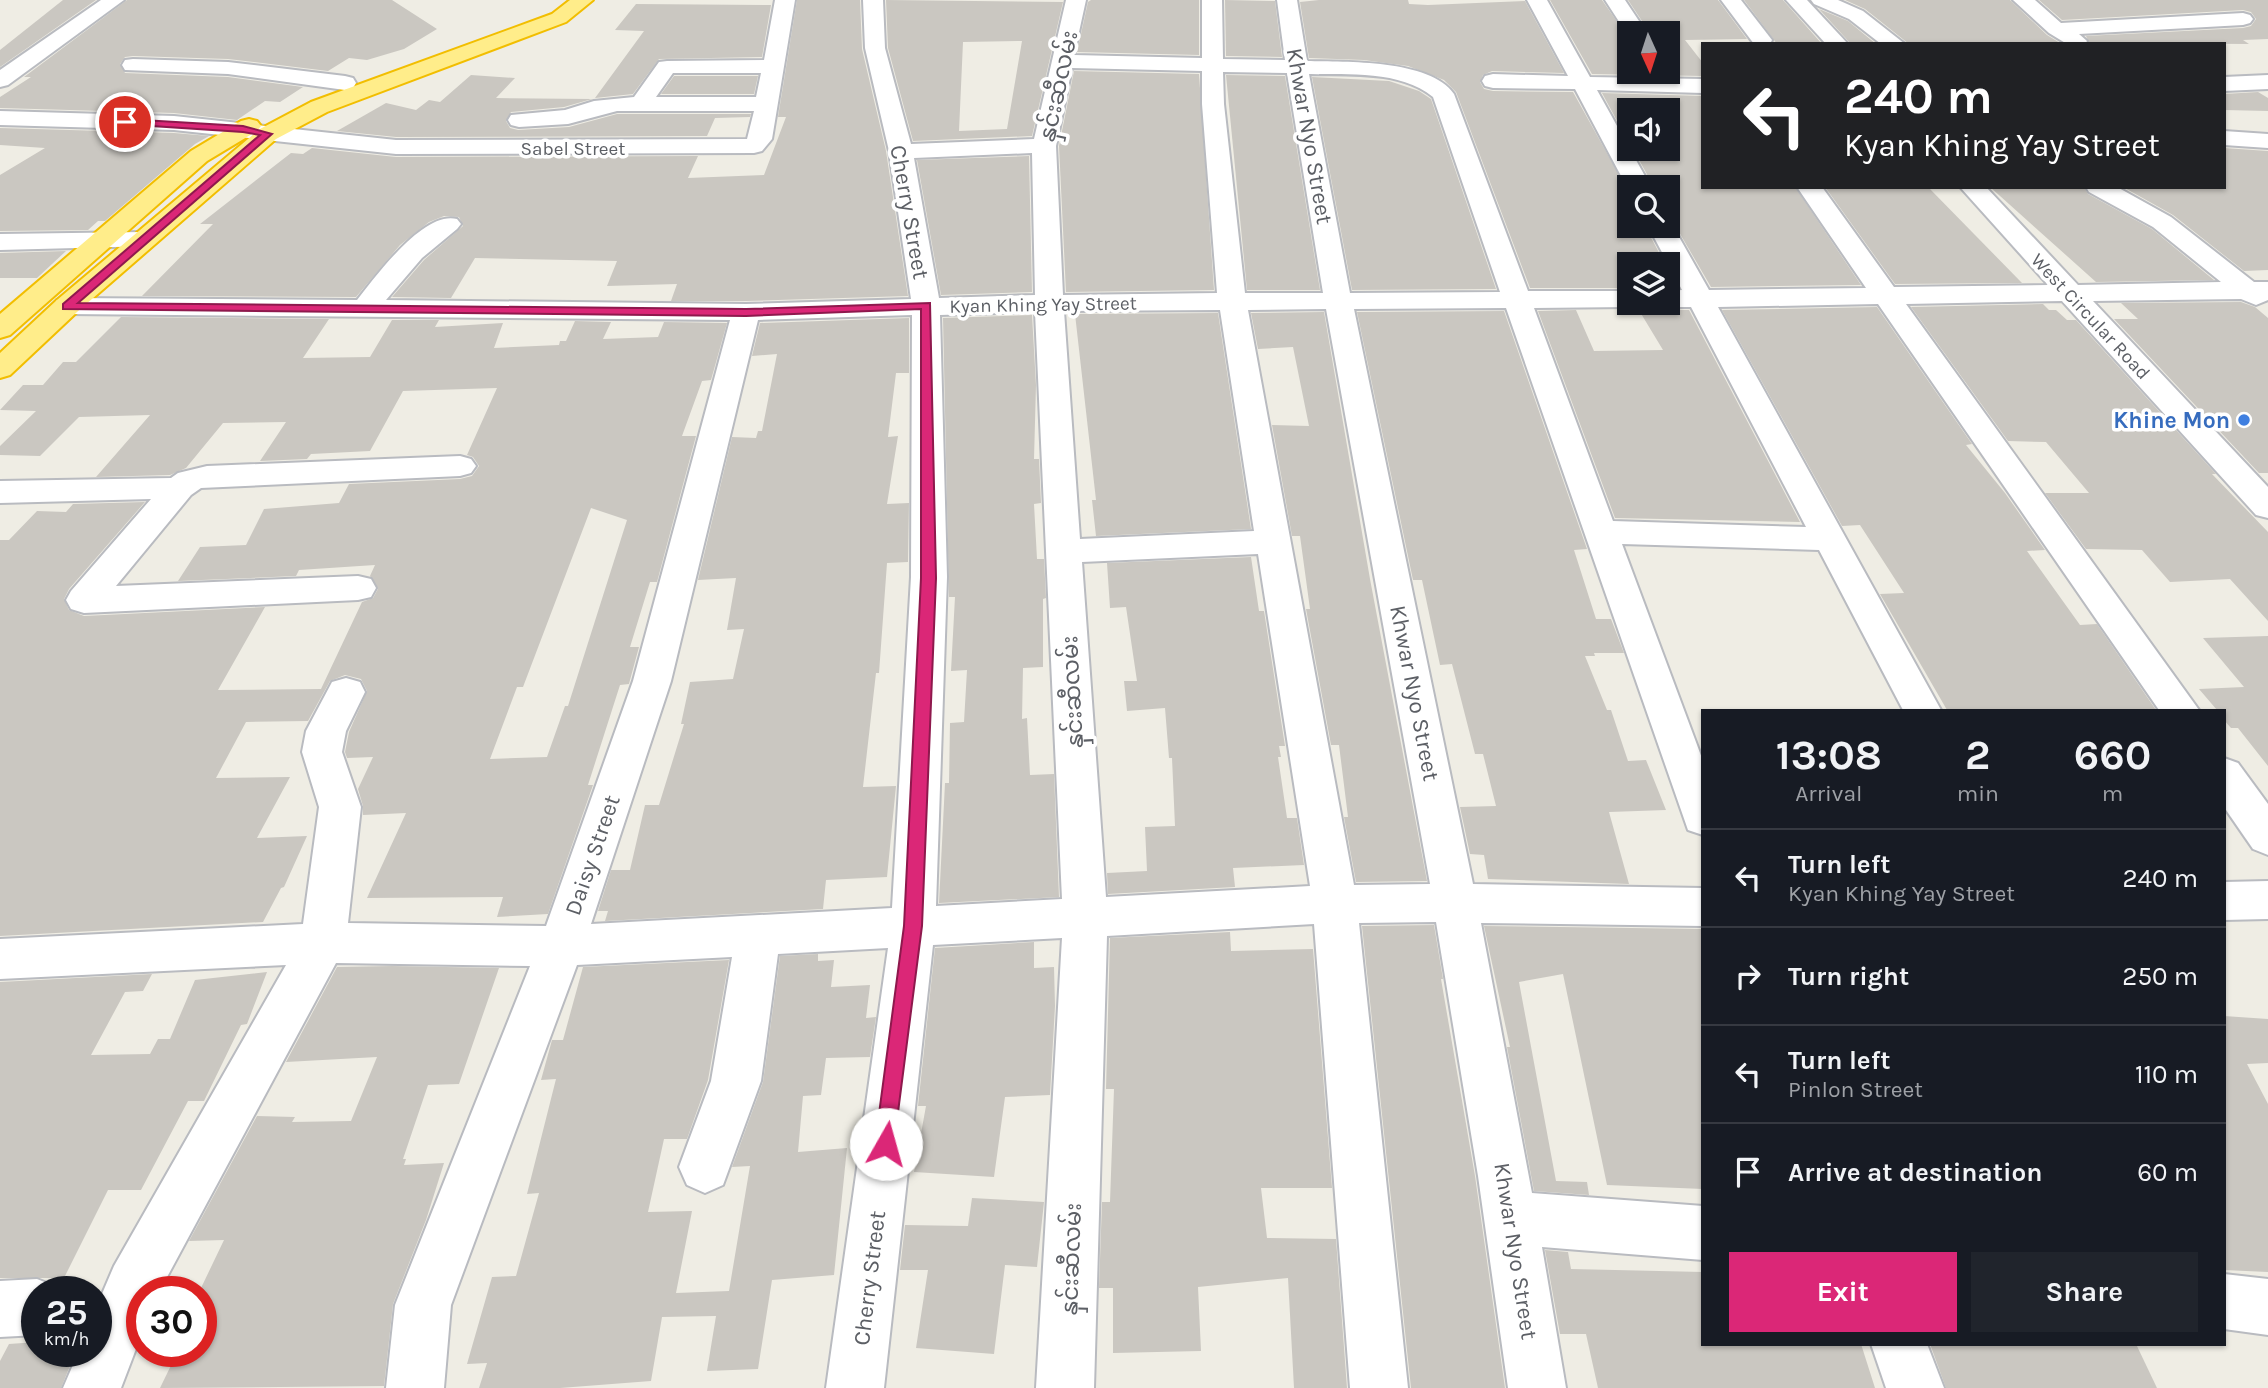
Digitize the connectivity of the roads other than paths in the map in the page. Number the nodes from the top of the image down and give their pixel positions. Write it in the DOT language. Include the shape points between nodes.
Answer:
graph roads {
  1 [pos="114,0"];
  2 [pos="555,0"];
  3 [pos="583,0"];
  4 [pos="785,0"];
  5 [pos="873,0"];
  6 [pos="1076,0"];
  7 [pos="1212,0"];
  8 [pos="1287,0"];
  9 [pos="1537,0"];
  10 [pos="1615,0"];
  11 [pos="1731,0"];
  12 [pos="1796,0"];
  13 [pos="1821,0"];
  14 [pos="2023,0"];
  15 [pos="2220,0"];
  16 [pos="1629,21"];
  17 [pos="2056,29"];
  18 [pos="1762,40"];
  19 [pos="1836,42"];
  20 [pos="1892,42"];
  21 [pos="2078,42"];
  22 [pos="1063,61"];
  23 [pos="1213,64"];
  24 [pos="133,65"];
  25 [pos="1296,65"];
  26 [pos="773,66"];
  27 [pos="0,80"];
  28 [pos="1493,81"];
  29 [pos="1617,81"];
  30 [pos="1680,81"];
  31 [pos="2268,82"];
  32 [pos="345,83"];
  33 [pos="1580,84"];
  34 [pos="2226,84"];
  35 [pos="1701,86"];
  36 [pos="641,103"];
  37 [pos="766,104"];
  38 [pos="0,118"];
  39 [pos="519,120"];
  40 [pos="243,129"];
  41 [pos="268,134"];
  42 [pos="2226,138"];
  43 [pos="2268,141"];
  44 [pos="1044,146"];
  45 [pos="901,151"];
  46 [pos="1632,175"];
  47 [pos="1810,189"];
  48 [pos="1974,189"];
  49 [pos="2102,189"];
  50 [pos="448,224"];
  51 [pos="1668,238"];
  52 [pos="102,239"];
  53 [pos="143,240"];
  54 [pos="0,242"];
  55 [pos="2259,290"];
  56 [pos="2071,294"];
  57 [pos="1889,297"];
  58 [pos="1702,298"];
  59 [pos="1617,299"];
  60 [pos="1680,299"];
  61 [pos="1232,301"];
  62 [pos="1339,301"];
  63 [pos="1516,301"];
  64 [pos="1049,303"];
  65 [pos="67,306"];
  66 [pos="926,306"];
  67 [pos="365,309"];
  68 [pos="746,312"];
  69 [pos="2268,312"];
  70 [pos="0,330"];
  71 [pos="0,369"];
  72 [pos="460,466"];
  73 [pos="179,488"];
  74 [pos="0,492"];
  75 [pos="2268,507"];
  76 [pos="1599,532"];
  77 [pos="1831,539"];
  78 [pos="1273,542"];
  79 [pos="1064,551"];
  80 [pos="358,588"];
  81 [pos="346,692"];
  82 [pos="1921,709"];
  83 [pos="2179,709"];
  84 [pos="2226,777"];
  85 [pos="1701,812"];
  86 [pos="2268,837"];
  87 [pos="2268,900"];
  88 [pos="2226,901"];
  89 [pos="1456,903"];
  90 [pos="1335,904"];
  91 [pos="1701,907"];
  92 [pos="1085,918"];
  93 [pos="913,926"];
  94 [pos="758,935"];
  95 [pos="324,943"];
  96 [pos="561,946"];
  97 [pos="0,959"];
  98 [pos="705,1167"];
  99 [pos="1511,1218"];
  100 [pos="1701,1233"];
  101 [pos="114,1289"];
  102 [pos="2226,1301"];
  103 [pos="2268,1307"];
  104 [pos="21,1308"];
  105 [pos="0,1309"];
  106 [pos="1900,1346"];
  107 [pos="92,1388"];
  108 [pos="415,1388"];
  109 [pos="855,1388"];
  110 [pos="1065,1388"];
  111 [pos="1379,1388"];
  112 [pos="1537,1388"];
  113 [pos="1915,1388"];
  1 -- 27 [label="street"];
  2 -- 32 [label="highway"];
  3 -- 41 [label="highway" via="559,18 318,107"];
  4 -- 26 [label="street, Sabel Street"];
  5 -- 45 [label="street, Cherry Street" via="875,48"];
  6 -- 22 [label="street, နှင်းဆီလမ်း"];
  7 -- 23 [label="street"];
  8 -- 25 [label="street, Khwar Nyo Street"];
  9 -- 33 [label="street"];
  10 -- 16 [label="street"];
  11 -- 18 [label="street"];
  12 -- 19 [label="street"];
  13 -- 20 [label="street" via="1856,15"];
  14 -- 17 [label="street"];
  15 -- 17 [label="street" via="2251,25"];
  17 -- 21 [label="street"];
  22 -- 23 [label="street"];
  22 -- 44 [label="street, နှင်းဆီလမ်း"];
  23 -- 25 [label="street"];
  23 -- 61 [label="street"];
  24 -- 32 [label="street" via="228,68"];
  25 -- 62 [label="street, Khwar Nyo Street"];
  25 -- 63 [label="street" via="1380,71 1439,90"];
  26 -- 36 [label="street" via="667,67"];
  26 -- 37 [label="street, Sabel Street"];
  28 -- 33 [label="street"];
  29 -- 33 [label="street"];
  30 -- 35 [label="street"];
  31 -- 34 [label="street"];
  32 -- 40 [label="highway"];
  33 -- 46 [label="street"];
  36 -- 37 [label="street"];
  36 -- 39 [label="street" via="594,108 560,119"];
  37 -- 41 [label="street, Sabel Street" via="760,139 754,146 735,148 396,147"];
  38 -- 40 [label="street, Sabel Street"];
  40 -- 41 [label="street, Sabel Street"];
  40 -- 52 [label="highway" via="199,156"];
  41 -- 53 [label="highway"];
  42 -- 43 [label="street"];
  44 -- 45 [label="street"];
  44 -- 64 [label="street, နှင်းဆီလမ်း"];
  45 -- 66 [label="street, Cherry Street"];
  47 -- 57 [label="street"];
  48 -- 56 [label="street, West Circular Road"];
  49 -- 55 [label="street" via="2162,222"];
  50 -- 67 [label="street" via="400,262"];
  51 -- 58 [label="street"];
  52 -- 53 [label="street"];
  52 -- 54 [label="street"];
  52 -- 70 [label="highway"];
  53 -- 65 [label="highway"];
  55 -- 56 [label="street"];
  55 -- 69 [label="street"];
  56 -- 57 [label="street"];
  56 -- 75 [label="street, West Circular Road"];
  57 -- 58 [label="street"];
  57 -- 83 [label="street"];
  58 -- 60 [label="street"];
  58 -- 77 [label="street"];
  59 -- 63 [label="street, Kyan Khing Yay Street"];
  61 -- 62 [label="street, Kyan Khing Yay Street"];
  61 -- 64 [label="street, Kyan Khing Yay Street"];
  61 -- 78 [label="street"];
  62 -- 63 [label="street, Kyan Khing Yay Street"];
  62 -- 89 [label="street, Khwar Nyo Street"];
  63 -- 76 [label="street"];
  64 -- 66 [label="street, Kyan Khing Yay Street"];
  64 -- 79 [label="street, နှင်းဆီလမ်း"];
  65 -- 67 [label="street, Kyan Khing Yay Street"];
  65 -- 71 [label="highway"];
  66 -- 68 [label="street, Kyan Khing Yay Street"];
  66 -- 93 [label="street, Cherry Street" via="929,578"];
  67 -- 68 [label="street, Kyan Khing Yay Street"];
  68 -- 96 [label="street, Daisy Street" via="652,681"];
  72 -- 73 [label="street" via="207,476"];
  73 -- 74 [label="street"];
  73 -- 80 [label="street" via="84,600"];
  76 -- 77 [label="street"];
  76 -- 85 [label="street"];
  77 -- 82 [label="street"];
  78 -- 79 [label="street"];
  78 -- 90 [label="street"];
  79 -- 92 [label="street, နှင်းဆီလမ်း"];
  81 -- 95 [label="street" via="326,731 322,752 340,807"];
  84 -- 86 [label="street"];
  87 -- 88 [label="street"];
  89 -- 90 [label="street"];
  89 -- 91 [label="street"];
  89 -- 99 [label="street, Khwar Nyo Street"];
  90 -- 92 [label="street"];
  90 -- 111 [label="street"];
  92 -- 93 [label="street"];
  92 -- 110 [label="street, နှင်းဆီလမ်း"];
  93 -- 94 [label="street"];
  93 -- 109 [label="street, Cherry Street"];
  94 -- 96 [label="street"];
  94 -- 98 [label="street" via="736,1081"];
  95 -- 96 [label="street"];
  95 -- 97 [label="street"];
  95 -- 101 [label="street"];
  96 -- 108 [label="street, Daisy Street" via="423,1305"];
  99 -- 100 [label="street"];
  99 -- 112 [label="street, Khwar Nyo Street"];
  101 -- 107 [label="street"];
  102 -- 103 [label="street"];
  104 -- 105 [label="street"];
  106 -- 113 [label="street"];
}
